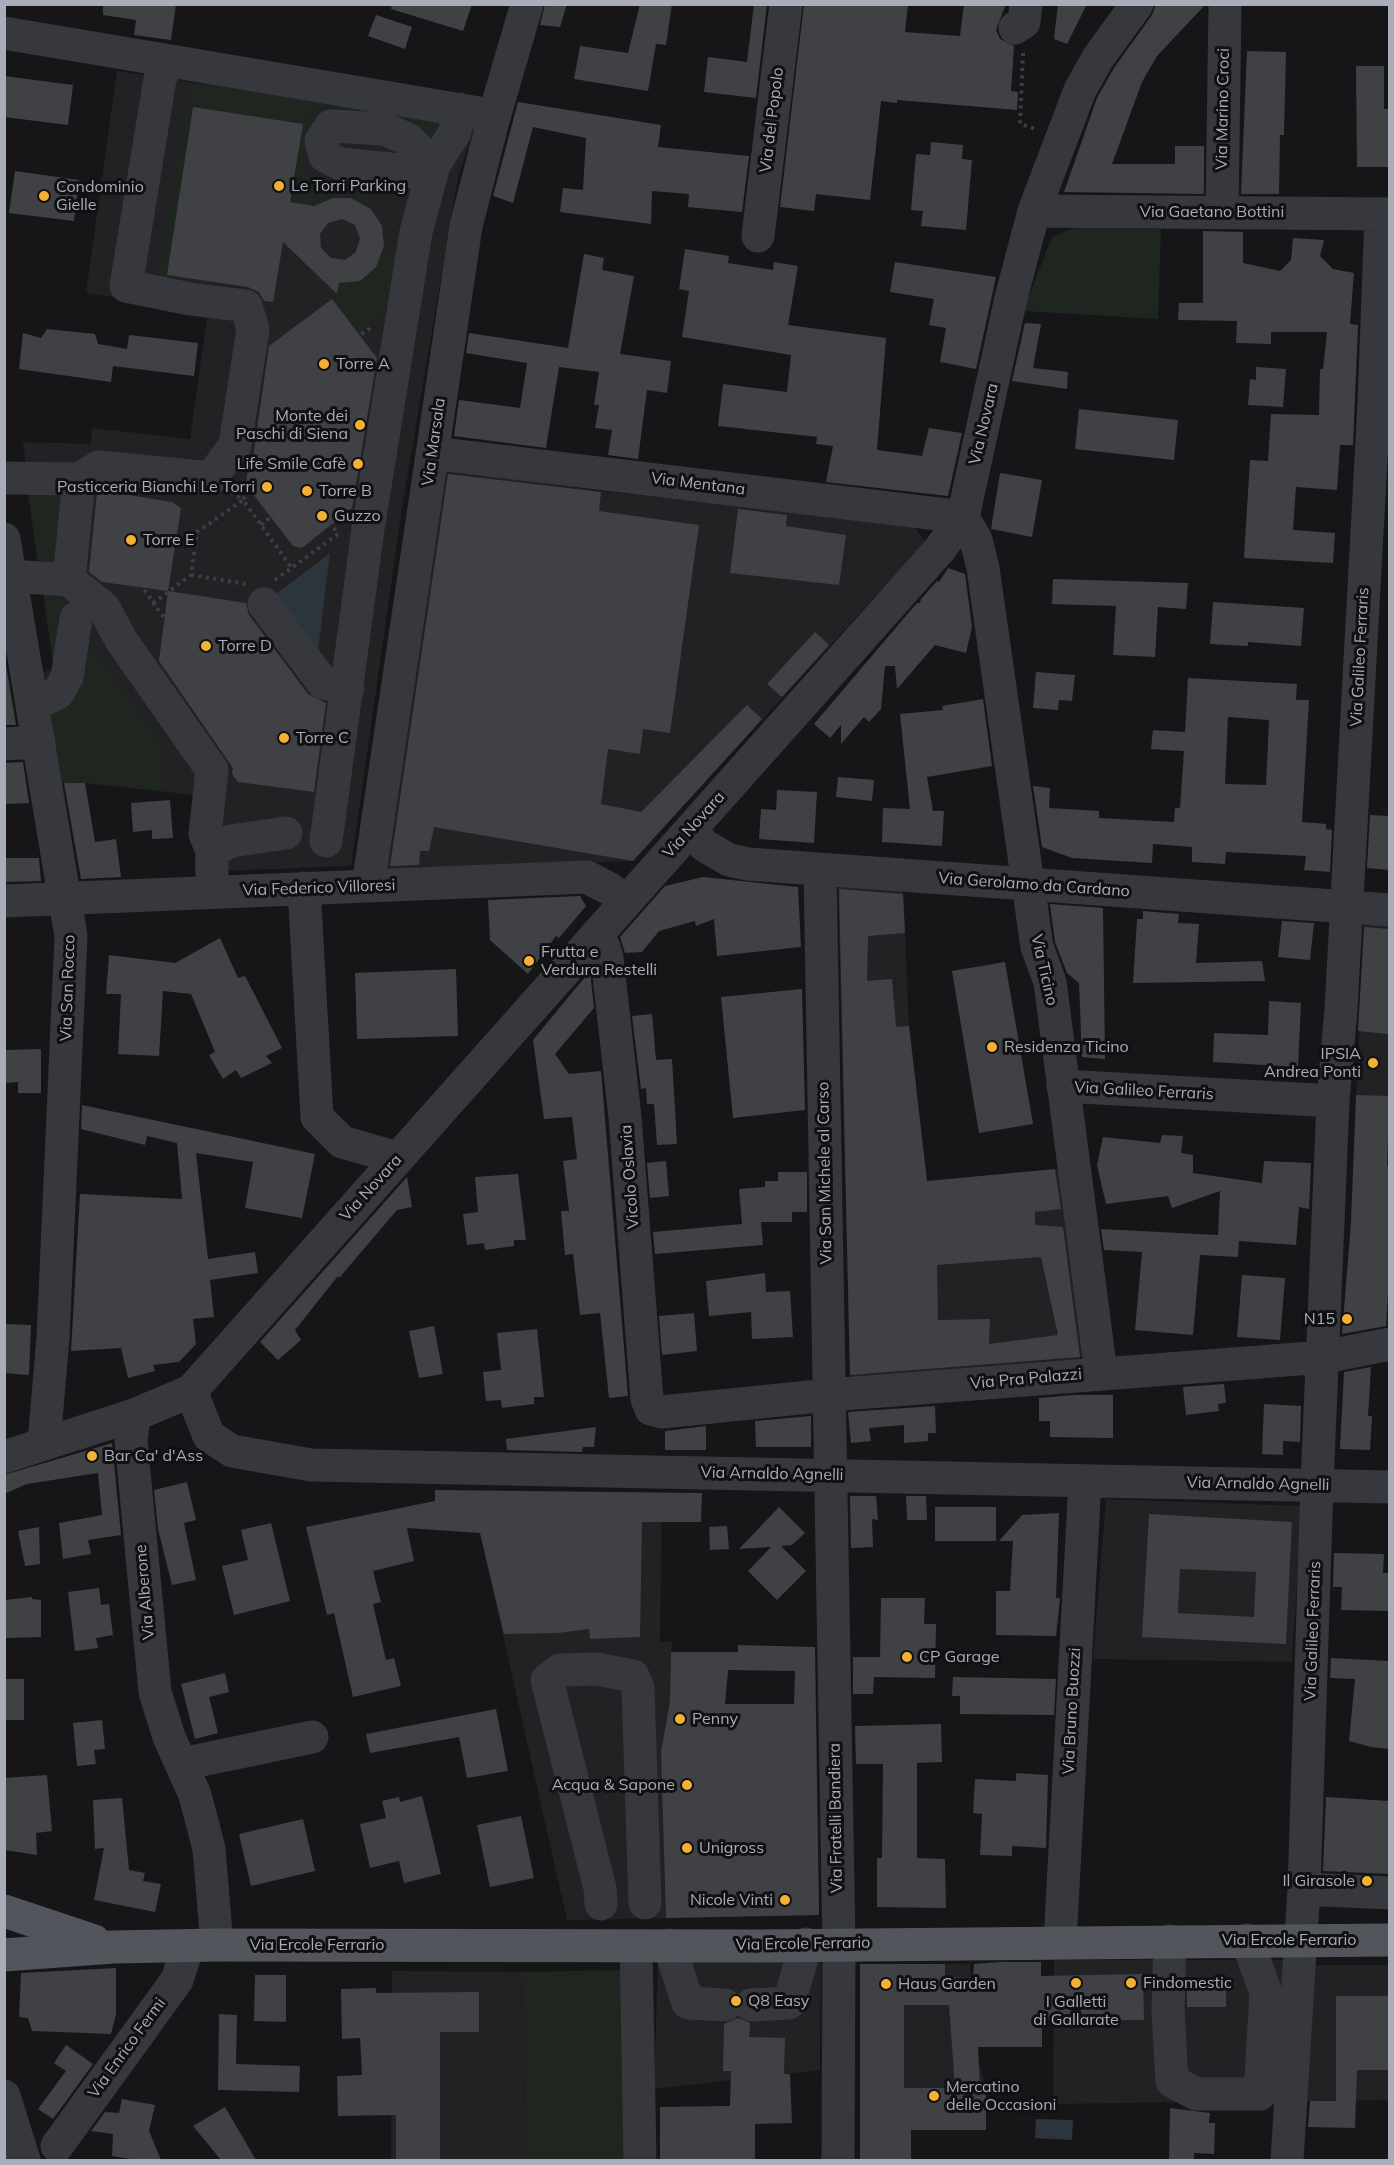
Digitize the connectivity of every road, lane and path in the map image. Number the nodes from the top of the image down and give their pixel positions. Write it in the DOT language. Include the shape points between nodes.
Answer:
graph roads {
  1 [pos="527,4"];
  2 [pos="786,4"];
  3 [pos="1137,4"];
  4 [pos="1225,4"];
  5 [pos="1022,18"];
  6 [pos="4,33"];
  7 [pos="167,62"];
  8 [pos="459,109"];
  9 [pos="494,117"];
  10 [pos="1062,138"];
  11 [pos="429,179"];
  12 [pos="472,201"];
  13 [pos="1034,212"];
  14 [pos="1222,213"];
  15 [pos="1385,214"];
  16 [pos="758,236"];
  17 [pos="432,453"];
  18 [pos="11,465"];
  19 [pos="79,479"];
  20 [pos="252,484"];
  21 [pos="243,500"];
  22 [pos="274,514"];
  23 [pos="963,517"];
  24 [pos="329,521"];
  25 [pos="261,525"];
  26 [pos="368,529"];
  27 [pos="420,534"];
  28 [pos="4,538"];
  29 [pos="940,549"];
  30 [pos="291,567"];
  31 [pos="983,568"];
  32 [pos="190,575"];
  33 [pos="10,576"];
  34 [pos="69,580"];
  35 [pos="140,584"];
  36 [pos="262,593"];
  37 [pos="153,603"];
  38 [pos="76,618"];
  39 [pos="170,626"];
  40 [pos="348,688"];
  41 [pos="32,705"];
  42 [pos="39,742"];
  43 [pos="4,744"];
  44 [pos="690,830"];
  45 [pos="286,833"];
  46 [pos="326,841"];
  47 [pos="212,851"];
  48 [pos="820,871"];
  49 [pos="1029,884"];
  50 [pos="368,886"];
  51 [pos="304,888"];
  52 [pos="212,892"];
  53 [pos="66,899"];
  54 [pos="4,901"];
  55 [pos="626,902"];
  56 [pos="1346,907"];
  57 [pos="1389,910"];
  58 [pos="595,937"];
  59 [pos="1063,1086"];
  60 [pos="1334,1101"];
  61 [pos="398,1158"];
  62 [pos="1389,1344"];
  63 [pos="1324,1357"];
  64 [pos="1101,1373"];
  65 [pos="191,1391"];
  66 [pos="829,1395"];
  67 [pos="662,1412"];
  68 [pos="134,1415"];
  69 [pos="44,1443"];
  70 [pos="4,1457"];
  71 [pos="830,1476"];
  72 [pos="1085,1480"];
  73 [pos="1317,1485"];
  74 [pos="1389,1487"];
  75 [pos="312,1737"];
  76 [pos="182,1764"];
  77 [pos="1304,1889"];
  78 [pos="1389,1893"];
  79 [pos="4,1911"];
  80 [pos="601,1923"];
  81 [pos="649,1932"];
  82 [pos="1300,1939"];
  83 [pos="1247,1940"];
  84 [pos="1389,1940"];
  85 [pos="1170,1941"];
  86 [pos="1060,1942"];
  87 [pos="806,1944"];
  88 [pos="839,1944"];
  89 [pos="202,1945"];
  90 [pos="113,1947"];
  91 [pos="4,1955"];
  92 [pos="4,2096"];
  93 [pos="57,2146"];
  94 [pos="24,2160"];
  95 [pos="640,2160"];
  96 [pos="838,2160"];
  97 [pos="1287,2160"];
  1 -- 9 [label="street, Via Marsala"];
  2 -- 16 [label="street, Via del Popolo"];
  3 -- 10 [label="street, Via Novara" via="1098,58"];
  4 -- 14 [label="street, Via Marino Croci"];
  5 -- 10 [label="path" via="1020,124"];
  6 -- 7 [label="street" via="95,61"];
  7 -- 8 [label="street"];
  7 -- 19 [label="street" via="160,78 126,286 246,306 253,329 235,445 211,478 99,467"];
  8 -- 9 [label="street"];
  8 -- 11 [label="street" via="455,132"];
  9 -- 12 [label="street, Via Marsala"];
  10 -- 13 [label="street, Via Novara"];
  11 -- 12 [label="street"];
  11 -- 26 [label="street" via="407,230"];
  12 -- 17 [label="street, Via Marsala"];
  13 -- 14 [label="street, Via Gaetano Bottini"];
  13 -- 23 [label="street, Via Novara"];
  14 -- 15 [label="street, Via Gaetano Bottini"];
  15 -- 56 [label="street, Via Galileo Ferraris"];
  17 -- 23 [label="street, Via Mentana"];
  17 -- 27 [label="street, Via Marsala"];
  18 -- 19 [label="street"];
  19 -- 34 [label="street"];
  20 -- 21 [label="path"];
  21 -- 25 [label="path"];
  21 -- 32 [label="path" via="197,532"];
  22 -- 25 [label="path"];
  23 -- 29 [label="street, Via Novara"];
  23 -- 31 [label="street, Via Ticino" via="976,540"];
  24 -- 30 [label="path" via="338,534"];
  25 -- 30 [label="path"];
  26 -- 27 [label="street"];
  26 -- 40 [label="street"];
  27 -- 50 [label="street, Via Marsala"];
  28 -- 33 [label="street, Via San Rocco"];
  29 -- 31 [label="street"];
  29 -- 44 [label="street, Via Novara"];
  30 -- 36 [label="path"];
  31 -- 49 [label="street, Via Ticino"];
  32 -- 36 [label="path"];
  32 -- 37 [label="path"];
  33 -- 34 [label="street"];
  33 -- 41 [label="street, Via San Rocco"];
  34 -- 47 [label="street" via="104,608 212,770 205,834"];
  35 -- 37 [label="path"];
  36 -- 40 [label="street" via="323,683"];
  37 -- 39 [label="path"];
  38 -- 41 [label="street" via="67,677 58,693"];
  40 -- 46 [label="street"];
  41 -- 42 [label="street, Via San Rocco"];
  42 -- 43 [label="street"];
  42 -- 53 [label="street, Via San Rocco"];
  44 -- 48 [label="street, Via Gerolamo da Cardano" via="705,846 729,860"];
  44 -- 55 [label="street, Via Novara"];
  45 -- 47 [label="street" via="231,841"];
  47 -- 52 [label="street"];
  48 -- 49 [label="street, Via Gerolamo da Cardano"];
  48 -- 66 [label="street, Via San Michele al Carso"];
  49 -- 56 [label="street, Via Gerolamo da Cardano"];
  49 -- 59 [label="street, Via Ticino" via="1037,947 1050,982"];
  50 -- 51 [label="street, Via Federico Villoresi"];
  50 -- 55 [label="street, Via Federico Villoresi" via="587,877"];
  51 -- 52 [label="street, Via Federico Villoresi"];
  51 -- 61 [label="street" via="317,1117 342,1142"];
  52 -- 53 [label="street, Via Federico Villoresi"];
  53 -- 54 [label="street, Via Federico Villoresi"];
  53 -- 69 [label="street, Via San Rocco" via="71,936"];
  55 -- 58 [label="street, Via Novara"];
  56 -- 57 [label="street, Via Gerolamo da Cardano"];
  56 -- 60 [label="street, Via Galileo Ferraris"];
  58 -- 61 [label="street, Via Novara"];
  58 -- 67 [label="street, Vicolo Oslavia" via="607,958 623,1094 647,1399 651,1409"];
  59 -- 60 [label="street, Via Galileo Ferraris"];
  59 -- 64 [label="street, Via Ticino"];
  60 -- 63 [label="street, Via Galileo Ferraris"];
  61 -- 65 [label="street, Via Novara"];
  62 -- 63 [label="street, Via Pra Palazzi"];
  63 -- 64 [label="street, Via Pra Palazzi"];
  63 -- 73 [label="street, Via Galileo Ferraris"];
  64 -- 66 [label="street, Via Pra Palazzi"];
  65 -- 68 [label="street, Via Novara"];
  65 -- 71 [label="street, Via Arnaldo Agnelli" via="208,1436 232,1451 311,1465"];
  66 -- 67 [label="street, Via Pra Palazzi"];
  66 -- 71 [label="street, Via San Michele al Carso"];
  68 -- 69 [label="street, Via Novara"];
  68 -- 76 [label="street, Via Alberone" via="131,1441 155,1692"];
  69 -- 70 [label="street, Via Novara"];
  71 -- 72 [label="street, Via Arnaldo Agnelli"];
  71 -- 88 [label="street, Via Fratelli Bandiera"];
  72 -- 73 [label="street, Via Arnaldo Agnelli"];
  72 -- 86 [label="street, Via Bruno Buozzi"];
  73 -- 74 [label="street, Via Arnaldo Agnelli"];
  73 -- 77 [label="street, Via Galileo Ferraris"];
  75 -- 76 [label="street"];
  76 -- 89 [label="street, Via Alberone" via="195,1795 209,1849"];
  77 -- 78 [label="street"];
  77 -- 82 [label="street, Via Galileo Ferraris"];
  79 -- 90 [label="main road"];
  80 -- 81 [label="main road, Via Ercole Ferrario"];
  80 -- 81 [label="street" via="600,1888 547,1680 560,1670 597,1669 633,1676 638,1688"];
  80 -- 89 [label="main road, Via Ercole Ferrario"];
  81 -- 87 [label="main road, Via Ercole Ferrario"];
  81 -- 87 [label="street" via="688,2003 789,2003"];
  81 -- 95 [label="street"];
  82 -- 83 [label="main road, Via Ercole Ferrario"];
  82 -- 84 [label="main road, Via Ercole Ferrario"];
  82 -- 97 [label="street, Via Galileo Ferraris"];
  83 -- 85 [label="main road, Via Ercole Ferrario"];
  83 -- 85 [label="street" via="1266,1993 1260,2094 1196,2094 1172,2081"];
  85 -- 86 [label="main road, Via Ercole Ferrario"];
  86 -- 88 [label="main road, Via Ercole Ferrario"];
  87 -- 88 [label="main road, Via Ercole Ferrario"];
  88 -- 96 [label="street, Via Fratelli Bandiera"];
  89 -- 90 [label="main road, Via Ercole Ferrario"];
  89 -- 93 [label="street, Via Enrico Fermi"];
  90 -- 91 [label="main road, Via Ercole Ferrario"];
  92 -- 94 [label="street"];
}
